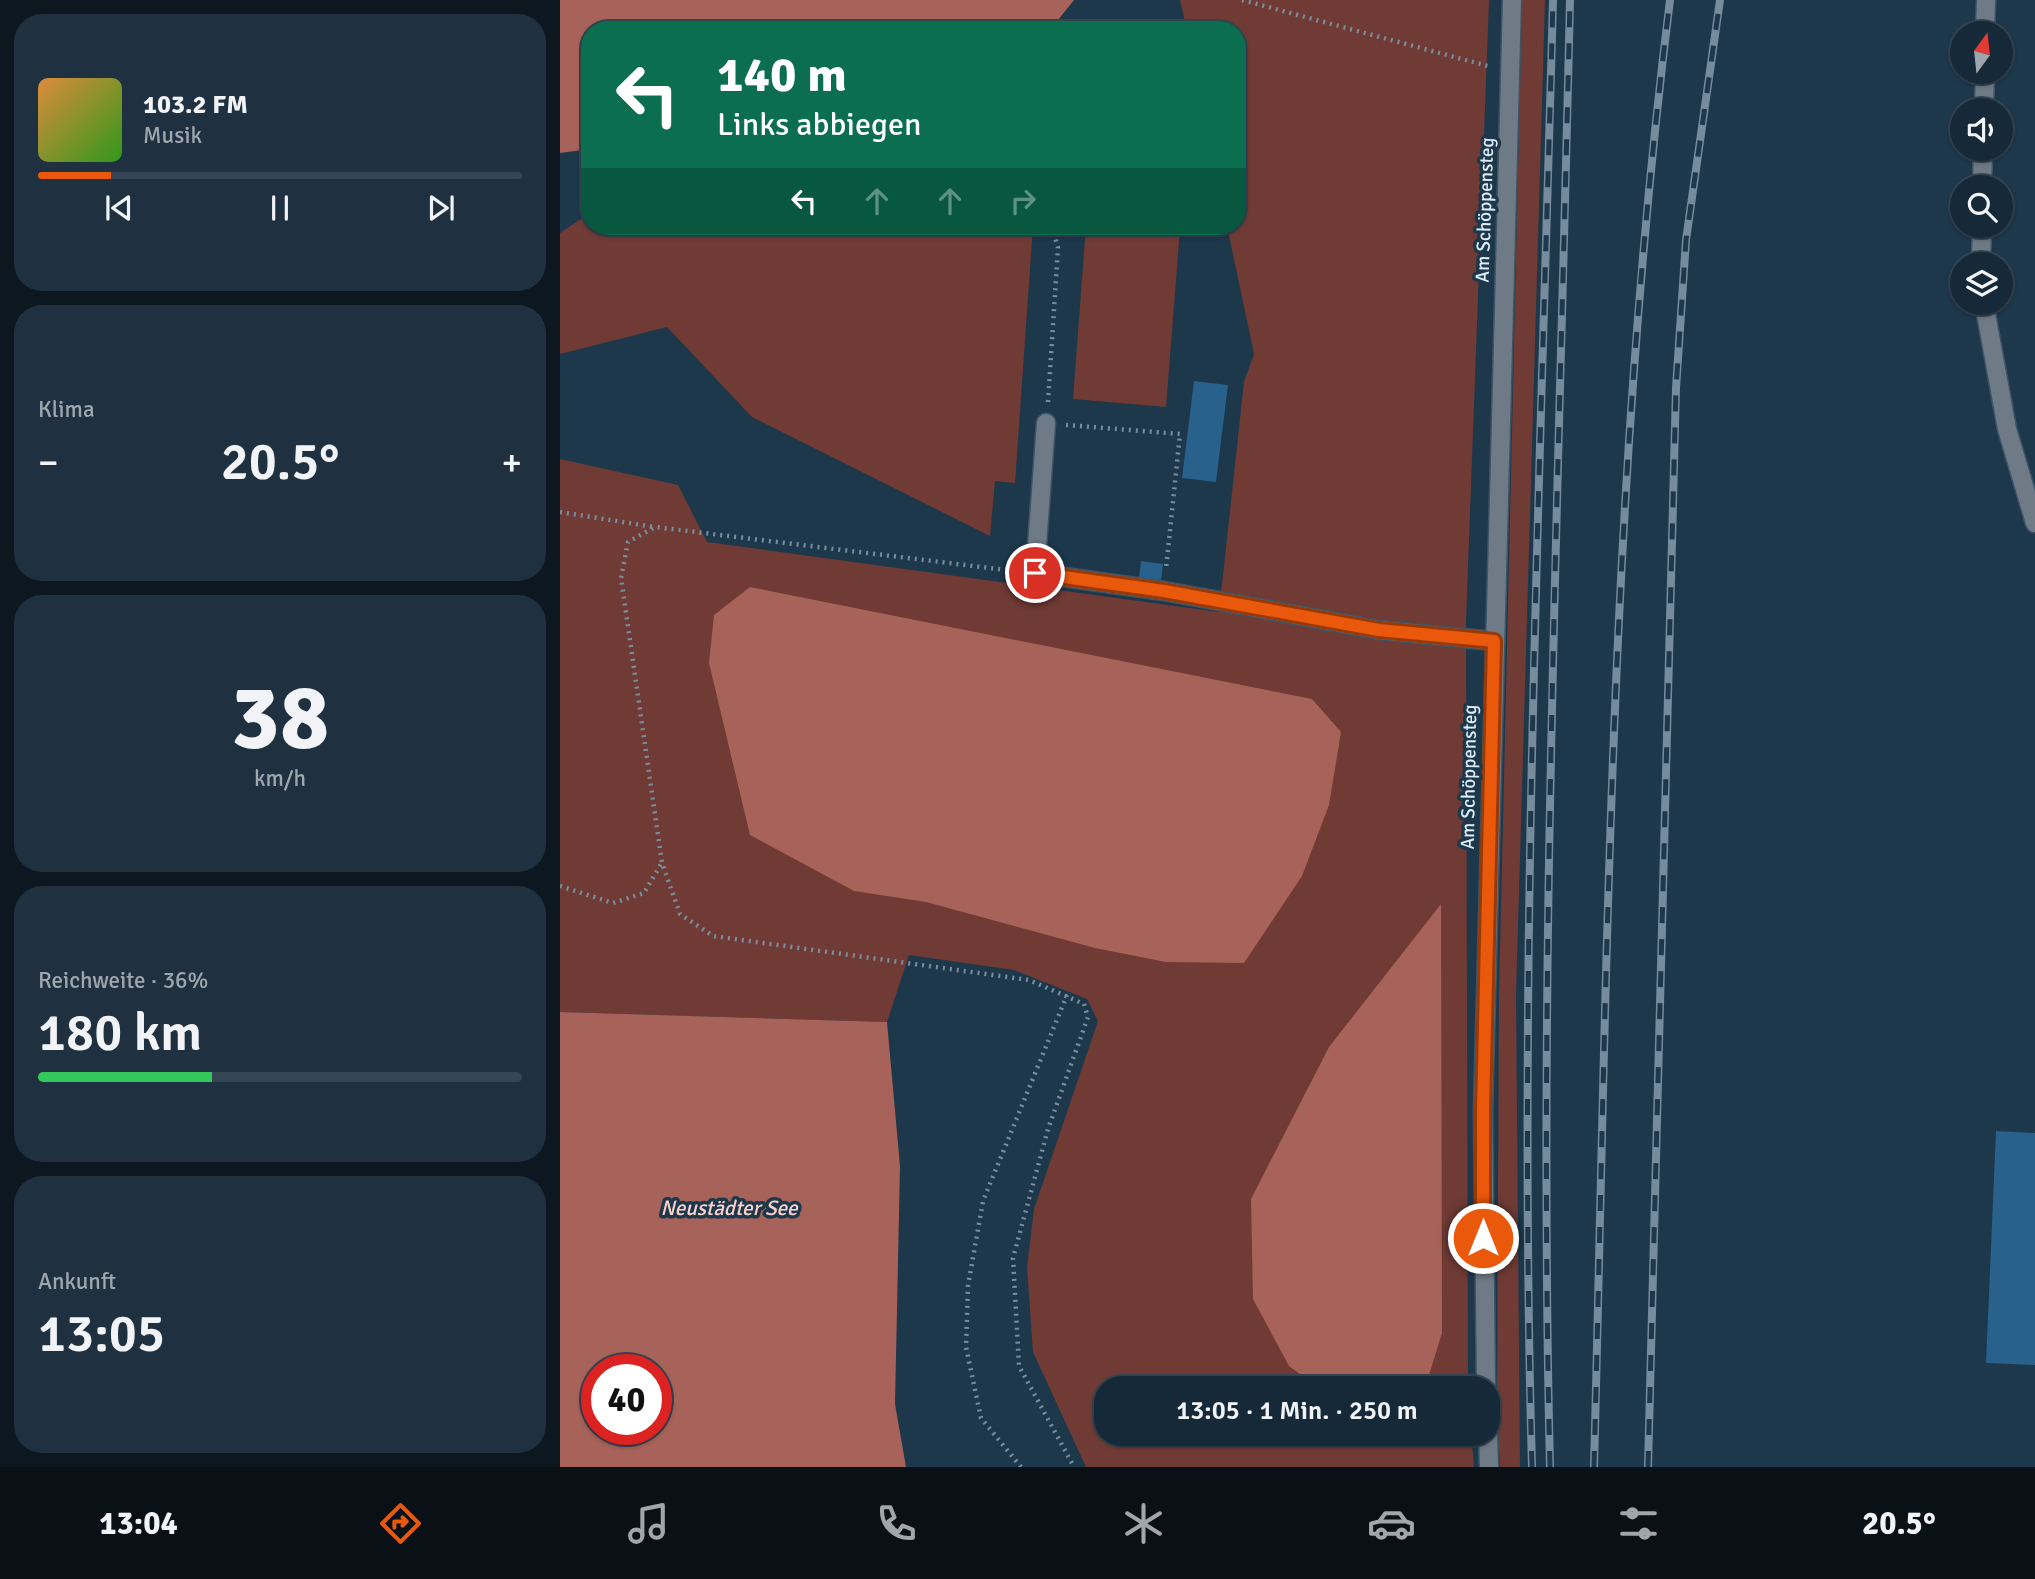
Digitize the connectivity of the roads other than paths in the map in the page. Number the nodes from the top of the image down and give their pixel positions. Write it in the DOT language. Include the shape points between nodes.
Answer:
graph roads {
  1 [pos="1512,0"];
  2 [pos="1986,0"];
  3 [pos="1985,21"];
  4 [pos="1986,315"];
  5 [pos="1046,423"];
  6 [pos="2035,523"];
  7 [pos="1494,641"];
  8 [pos="1486,1376"];
  9 [pos="1488,1446"];
  10 [pos="1489,1467"];
  1 -- 7 [label="street, Am Schöppensteg"];
  2 -- 3 [label="street"];
  4 -- 6 [label="street" via="2007,429"];
  5 -- 7 [label="street" via="1035,573 1379,630"];
  7 -- 8 [label="street, Am Schöppensteg" via="1483,1110"];
  9 -- 10 [label="street"];
}
